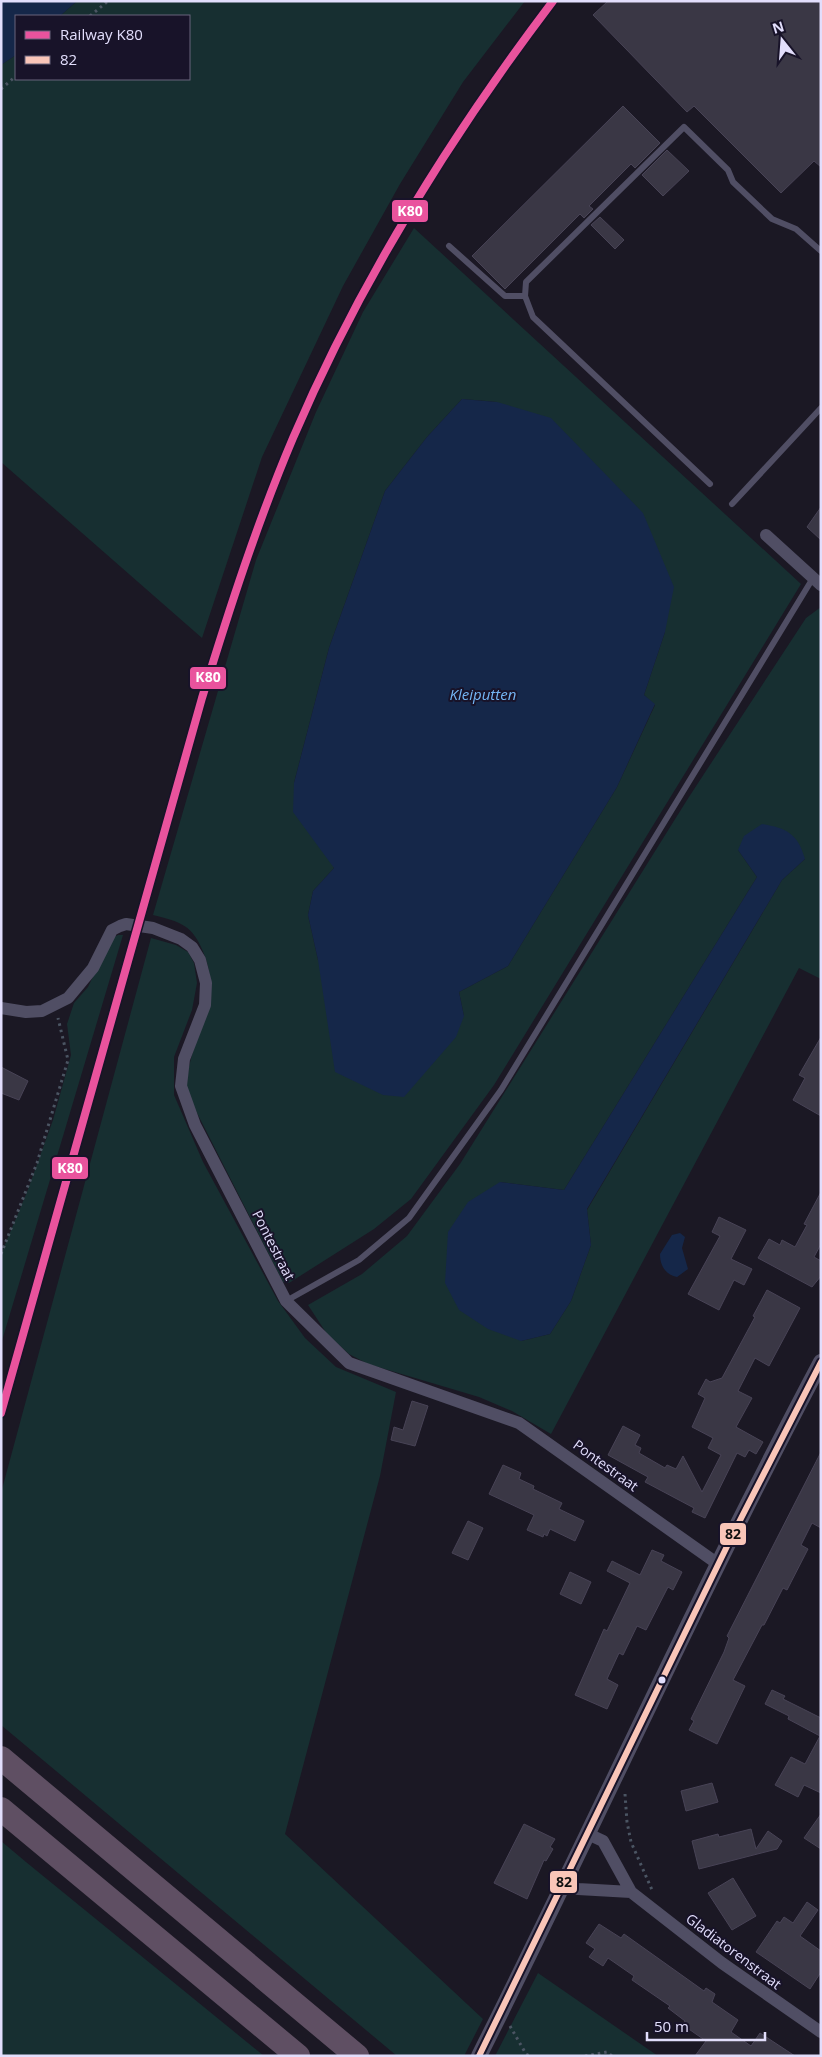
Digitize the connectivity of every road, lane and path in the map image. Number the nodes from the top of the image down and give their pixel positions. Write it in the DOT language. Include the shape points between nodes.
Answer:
graph roads {
  1 [pos="108,1"];
  2 [pos="91,15"];
  3 [pos="15,77"];
  4 [pos="1,88"];
  5 [pos="450,246"];
  6 [pos="821,251"];
  7 [pos="525,296"];
  8 [pos="821,408"];
  9 [pos="710,484"];
  10 [pos="732,504"];
  11 [pos="766,535"];
  12 [pos="817,582"];
  13 [pos="55,1006"];
  14 [pos="1,1008"];
  15 [pos="1,1254"];
  16 [pos="286,1301"];
  17 [pos="821,1362"];
  18 [pos="718,1564"];
  19 [pos="1,1758"];
  20 [pos="612,1782"];
  21 [pos="1,1809"];
  22 [pos="588,1834"];
  23 [pos="566,1883"];
  24 [pos="631,1892"];
  25 [pos="650,1905"];
  26 [pos="496,2022"];
  27 [pos="821,2032"];
  28 [pos="298,2056"];
  29 [pos="358,2056"];
  30 [pos="479,2056"];
  31 [pos="530,2056"];
  32 [pos="585,2056"];
  33 [pos="612,2056"];
  1 -- 2 [label="path"];
  3 -- 4 [label="path"];
  5 -- 7 [label="lane" via="506,296"];
  6 -- 7 [label="lane" via="796,228 772,219 733,182 728,170 684,127 536,271 526,282"];
  7 -- 9 [label="lane" via="533,317"];
  8 -- 10 [label="lane"];
  11 -- 12 [label="street"];
  12 -- 16 [label="lane" via="500,1090 409,1218 359,1260"];
  13 -- 14 [label="street, Pontestraat" via="26,1012"];
  13 -- 15 [label="path" via="68,1060 37,1163"];
  13 -- 16 [label="street, Pontestraat" via="85,980 106,938 120,926 129,924 167,932 192,947 200,960 206,983 205,1006 184,1059 181,1086 195,1125"];
  16 -- 18 [label="street, Pontestraat" via="349,1363 519,1423"];
  17 -- 18 [label="street"];
  18 -- 20 [label="street"];
  19 -- 29 [label="highway"];
  20 -- 22 [label="street"];
  20 -- 25 [label="path" via="625,1793 631,1842 654,1897"];
  21 -- 28 [label="highway"];
  22 -- 23 [label="street"];
  22 -- 24 [label="street, Gladiatorenstraat" via="603,1841"];
  23 -- 24 [label="street" via="578,1889"];
  23 -- 26 [label="street"];
  24 -- 25 [label="street, Gladiatorenstraat"];
  25 -- 27 [label="street, Gladiatorenstraat" via="722,1963"];
  26 -- 30 [label="street"];
  26 -- 31 [label="path" via="509,2024 514,2037"];
  32 -- 33 [label="path" via="607,2052"];
}
